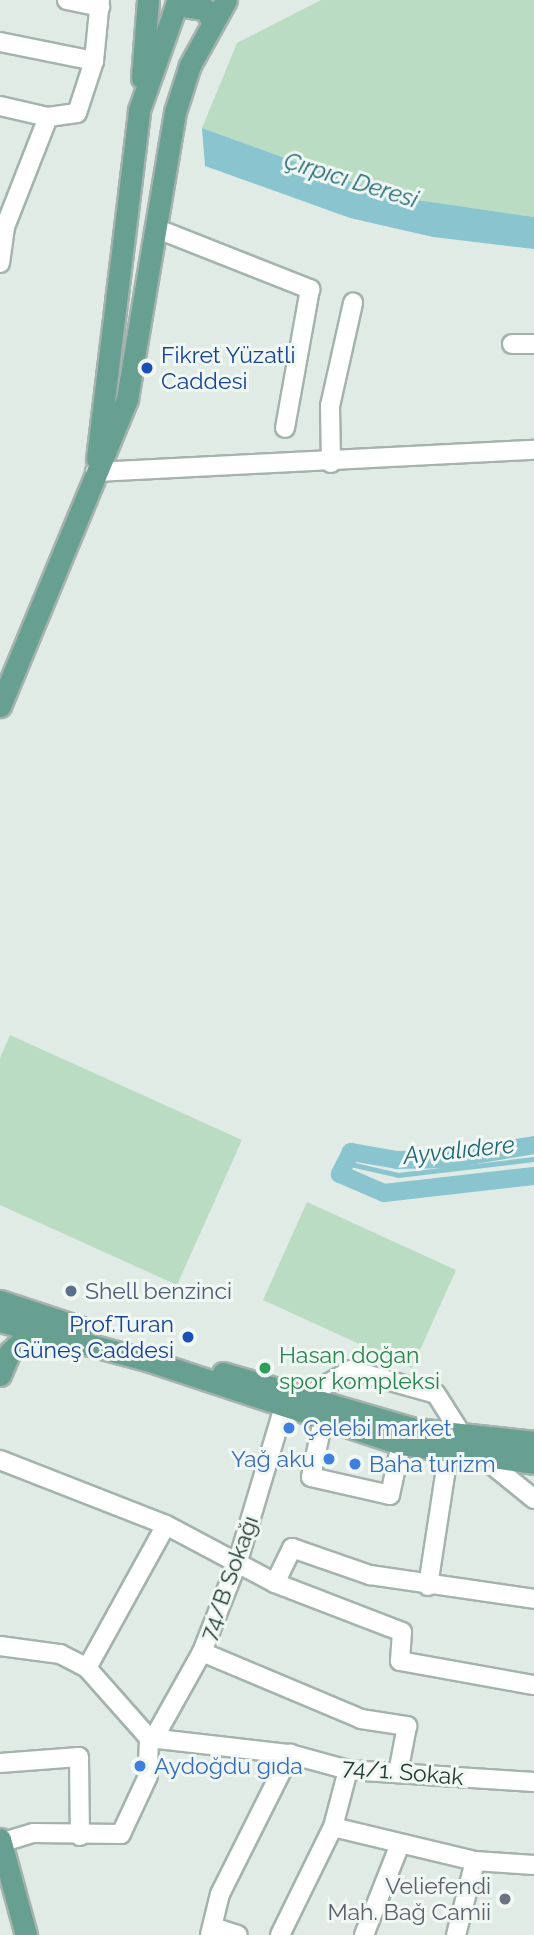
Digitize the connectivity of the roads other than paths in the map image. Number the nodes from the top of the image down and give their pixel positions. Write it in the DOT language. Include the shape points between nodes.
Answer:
graph roads {
  1 [pos="67,0"];
  2 [pos="148,0"];
  3 [pos="226,0"];
  4 [pos="177,2"];
  5 [pos="100,4"];
  6 [pos="213,23"];
  7 [pos="0,43"];
  8 [pos="94,61"];
  9 [pos="0,106"];
  10 [pos="139,110"];
  11 [pos="48,117"];
  12 [pos="3,226"];
  13 [pos="155,228"];
  14 [pos="0,262"];
  15 [pos="353,303"];
  16 [pos="512,344"];
  17 [pos="534,344"];
  18 [pos="285,428"];
  19 [pos="534,450"];
  20 [pos="331,463"];
  21 [pos="95,472"];
  22 [pos="0,706"];
  23 [pos="0,1301"];
  24 [pos="56,1320"];
  25 [pos="0,1321"];
  26 [pos="30,1328"];
  27 [pos="0,1376"];
  28 [pos="302,1399"];
  29 [pos="283,1410"];
  30 [pos="323,1420"];
  31 [pos="462,1435"];
  32 [pos="534,1442"];
  33 [pos="401,1444"];
  34 [pos="448,1456"];
  35 [pos="0,1460"];
  36 [pos="486,1460"];
  37 [pos="534,1463"];
  38 [pos="534,1499"];
  39 [pos="166,1525"];
  40 [pos="238,1561"];
  41 [pos="275,1583"];
  42 [pos="428,1586"];
  43 [pos="534,1599"];
  44 [pos="0,1646"];
  45 [pos="202,1652"];
  46 [pos="87,1668"];
  47 [pos="534,1685"];
  48 [pos="151,1738"];
  49 [pos="290,1754"];
  50 [pos="0,1763"];
  51 [pos="348,1770"];
  52 [pos="398,1773"];
  53 [pos="534,1782"];
  54 [pos="333,1827"];
  55 [pos="79,1836"];
  56 [pos="0,1841"];
  57 [pos="400,1844"];
  58 [pos="475,1861"];
  59 [pos="534,1865"];
  60 [pos="6,1887"];
  61 [pos="211,1931"];
  62 [pos="26,1935"];
  63 [pos="238,1935"];
  64 [pos="280,1935"];
  65 [pos="364,1935"];
  66 [pos="456,1935"];
  1 -- 5 [label="street"];
  2 -- 10 [label="main road"];
  3 -- 6 [label="main road"];
  4 -- 6 [label="main road" via="205,9"];
  4 -- 10 [label="main road"];
  5 -- 8 [label="street"];
  6 -- 13 [label="main road" via="175,112"];
  7 -- 8 [label="street"];
  8 -- 11 [label="street" via="77,113"];
  9 -- 11 [label="street"];
  10 -- 21 [label="main road"];
  11 -- 12 [label="street"];
  12 -- 14 [label="street"];
  13 -- 18 [label="street" via="310,289"];
  13 -- 21 [label="main road" via="127,399"];
  15 -- 20 [label="street" via="330,406"];
  16 -- 17 [label="street"];
  19 -- 20 [label="street"];
  20 -- 21 [label="street"];
  21 -- 22 [label="main road"];
  23 -- 24 [label="main road"];
  24 -- 26 [label="main road"];
  24 -- 28 [label="main road"];
  25 -- 26 [label="main road"];
  26 -- 27 [label="main road"];
  26 -- 29 [label="main road" via="147,1360"];
  28 -- 31 [label="main road"];
  28 -- 31 [label="street" via="351,1370 436,1394"];
  29 -- 30 [label="main road"];
  29 -- 40 [label="street, 74/B Sokağı"];
  30 -- 33 [label="main road"];
  30 -- 33 [label="street" via="311,1477 390,1495"];
  31 -- 32 [label="main road"];
  33 -- 34 [label="main road"];
  34 -- 36 [label="main road"];
  34 -- 42 [label="street"];
  35 -- 39 [label="street"];
  36 -- 37 [label="main road"];
  36 -- 38 [label="street"];
  39 -- 40 [label="street"];
  39 -- 46 [label="street"];
  40 -- 41 [label="street"];
  40 -- 45 [label="street, 74/B Sokağı"];
  41 -- 42 [label="street" via="292,1548"];
  41 -- 47 [label="street" via="402,1632 400,1661"];
  42 -- 43 [label="street"];
  44 -- 46 [label="street" via="60,1654"];
  45 -- 48 [label="street, 74/B Sokağı"];
  45 -- 52 [label="street" via="273,1688 361,1719 407,1726"];
  46 -- 48 [label="street"];
  48 -- 49 [label="street, 74/1. Sokak"];
  48 -- 55 [label="street" via="148,1776 126,1829 114,1836"];
  49 -- 51 [label="street, 74/1. Sokak"];
  49 -- 61 [label="street" via="220,1894"];
  50 -- 55 [label="street" via="79,1757"];
  51 -- 52 [label="street, 74/1. Sokak"];
  51 -- 54 [label="street"];
  52 -- 53 [label="street, 74/1. Sokak"];
  54 -- 57 [label="street"];
  54 -- 64 [label="street"];
  55 -- 56 [label="street" via="33,1833"];
  56 -- 60 [label="main road"];
  57 -- 58 [label="street"];
  57 -- 65 [label="street"];
  58 -- 59 [label="street"];
  58 -- 66 [label="street"];
  60 -- 62 [label="main road"];
  61 -- 63 [label="street"];
}
